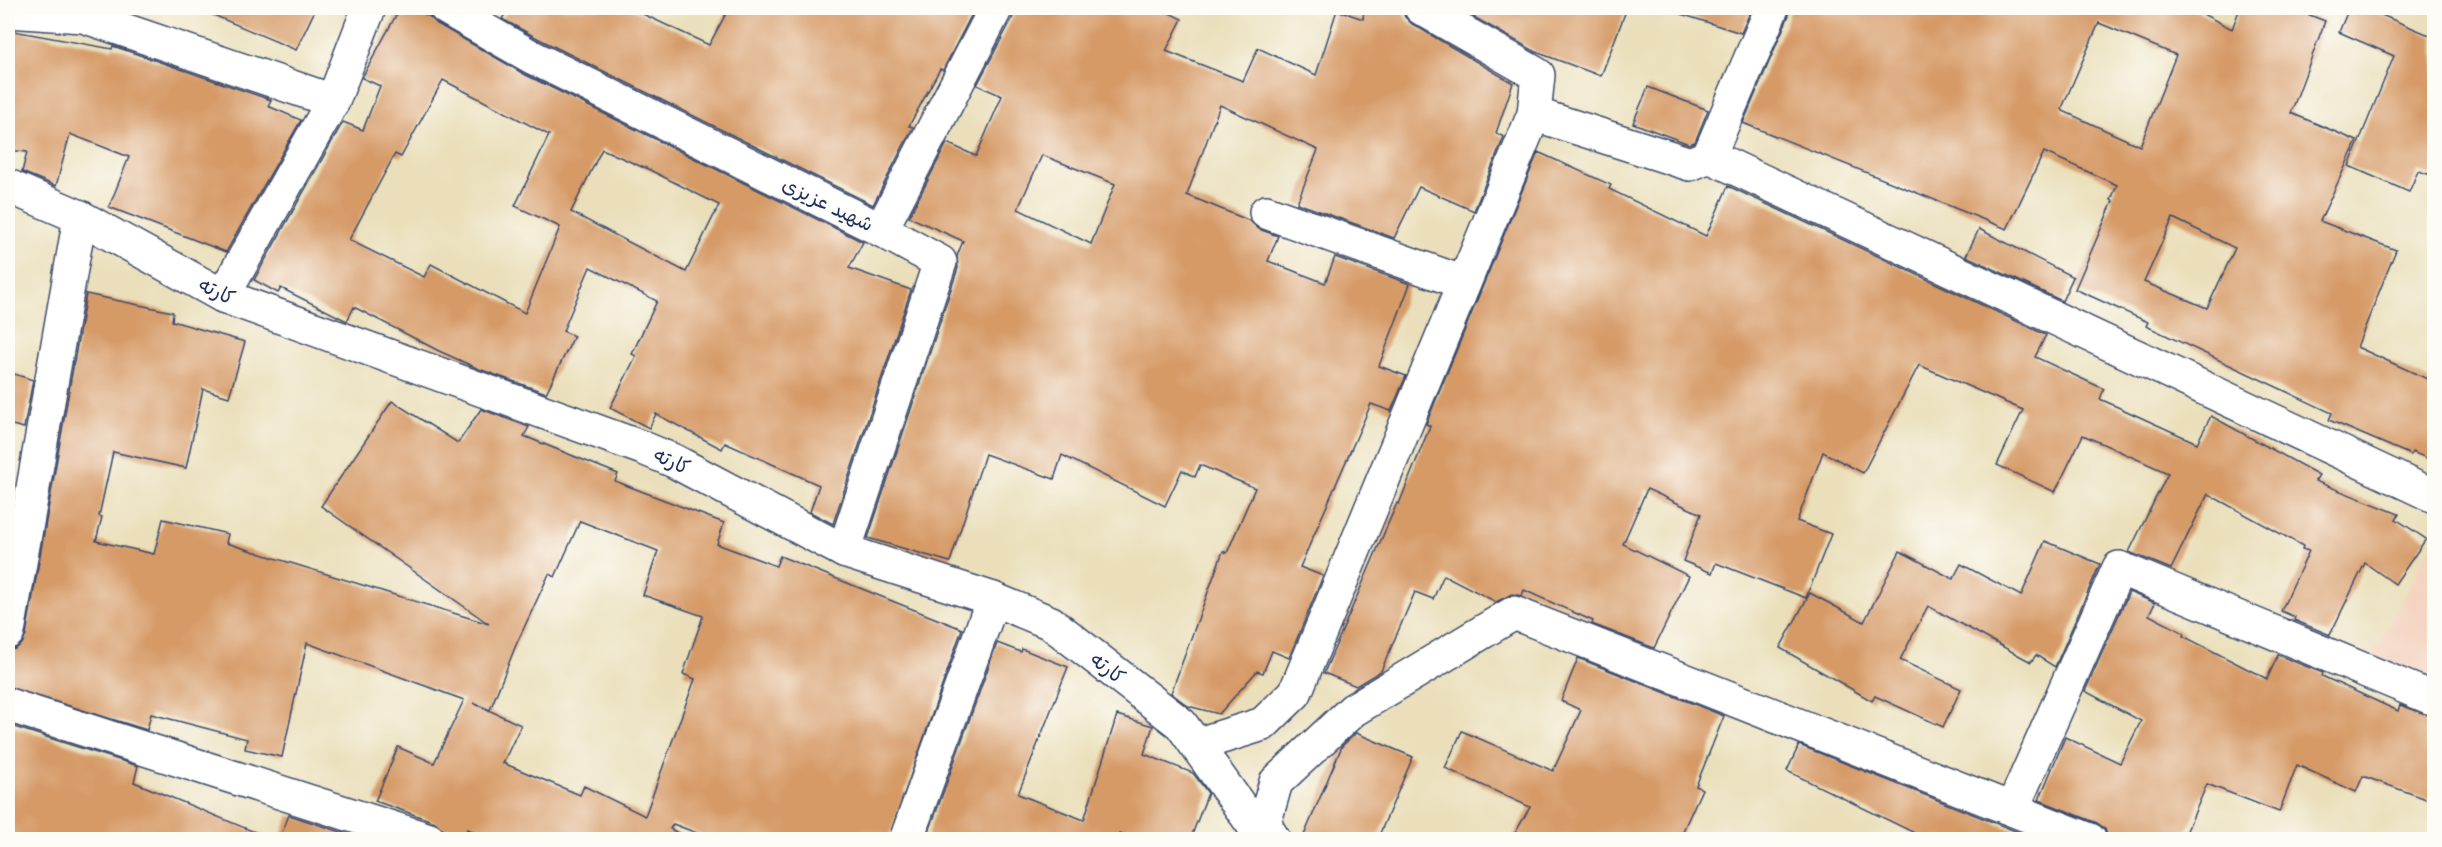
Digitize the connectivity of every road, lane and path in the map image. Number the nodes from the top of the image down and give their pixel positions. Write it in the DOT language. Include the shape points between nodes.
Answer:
graph roads {
  1 [pos="369,8"];
  2 [pos="446,8"];
  3 [pos="996,8"];
  4 [pos="1421,8"];
  5 [pos="1772,8"];
  6 [pos="8,11"];
  7 [pos="333,101"];
  8 [pos="1534,114"];
  9 [pos="1709,156"];
  10 [pos="8,186"];
  11 [pos="1266,212"];
  12 [pos="80,217"];
  13 [pos="881,230"];
  14 [pos="1464,283"];
  15 [pos="223,296"];
  16 [pos="2434,496"];
  17 [pos="844,551"];
  18 [pos="993,599"];
  19 [pos="8,632"];
  20 [pos="2434,699"];
  21 [pos="8,705"];
  22 [pos="1196,745"];
  23 [pos="2012,809"];
  24 [pos="429,840"];
  25 [pos="906,840"];
  26 [pos="1264,840"];
  27 [pos="1274,840"];
  28 [pos="2090,840"];
  1 -- 7 [label="street"];
  2 -- 13 [label="street, شهید عزیزی" via="532,57"];
  3 -- 13 [label="street"];
  4 -- 8 [label="street" via="1538,75"];
  5 -- 9 [label="street"];
  6 -- 7 [label="street" via="82,16"];
  7 -- 15 [label="street"];
  8 -- 9 [label="street" via="1690,165"];
  8 -- 14 [label="street"];
  9 -- 16 [label="street"];
  10 -- 12 [label="street, کارته"];
  11 -- 14 [label="street"];
  12 -- 15 [label="street, کارته"];
  12 -- 19 [label="street"];
  13 -- 17 [label="street, شهید عزیزی" via="940,262"];
  14 -- 22 [label="street" via="1295,693 1263,724"];
  15 -- 17 [label="street, کارته" via="643,448"];
  17 -- 18 [label="street, کارته"];
  18 -- 22 [label="street, کارته" via="1051,623 1181,724"];
  18 -- 25 [label="street"];
  20 -- 23 [label="street" via="2120,568"];
  21 -- 24 [label="street"];
  22 -- 26 [label="street, کارته"];
  23 -- 27 [label="street" via="1514,613 1353,710 1276,782 1264,824"];
  23 -- 28 [label="street"];
}
